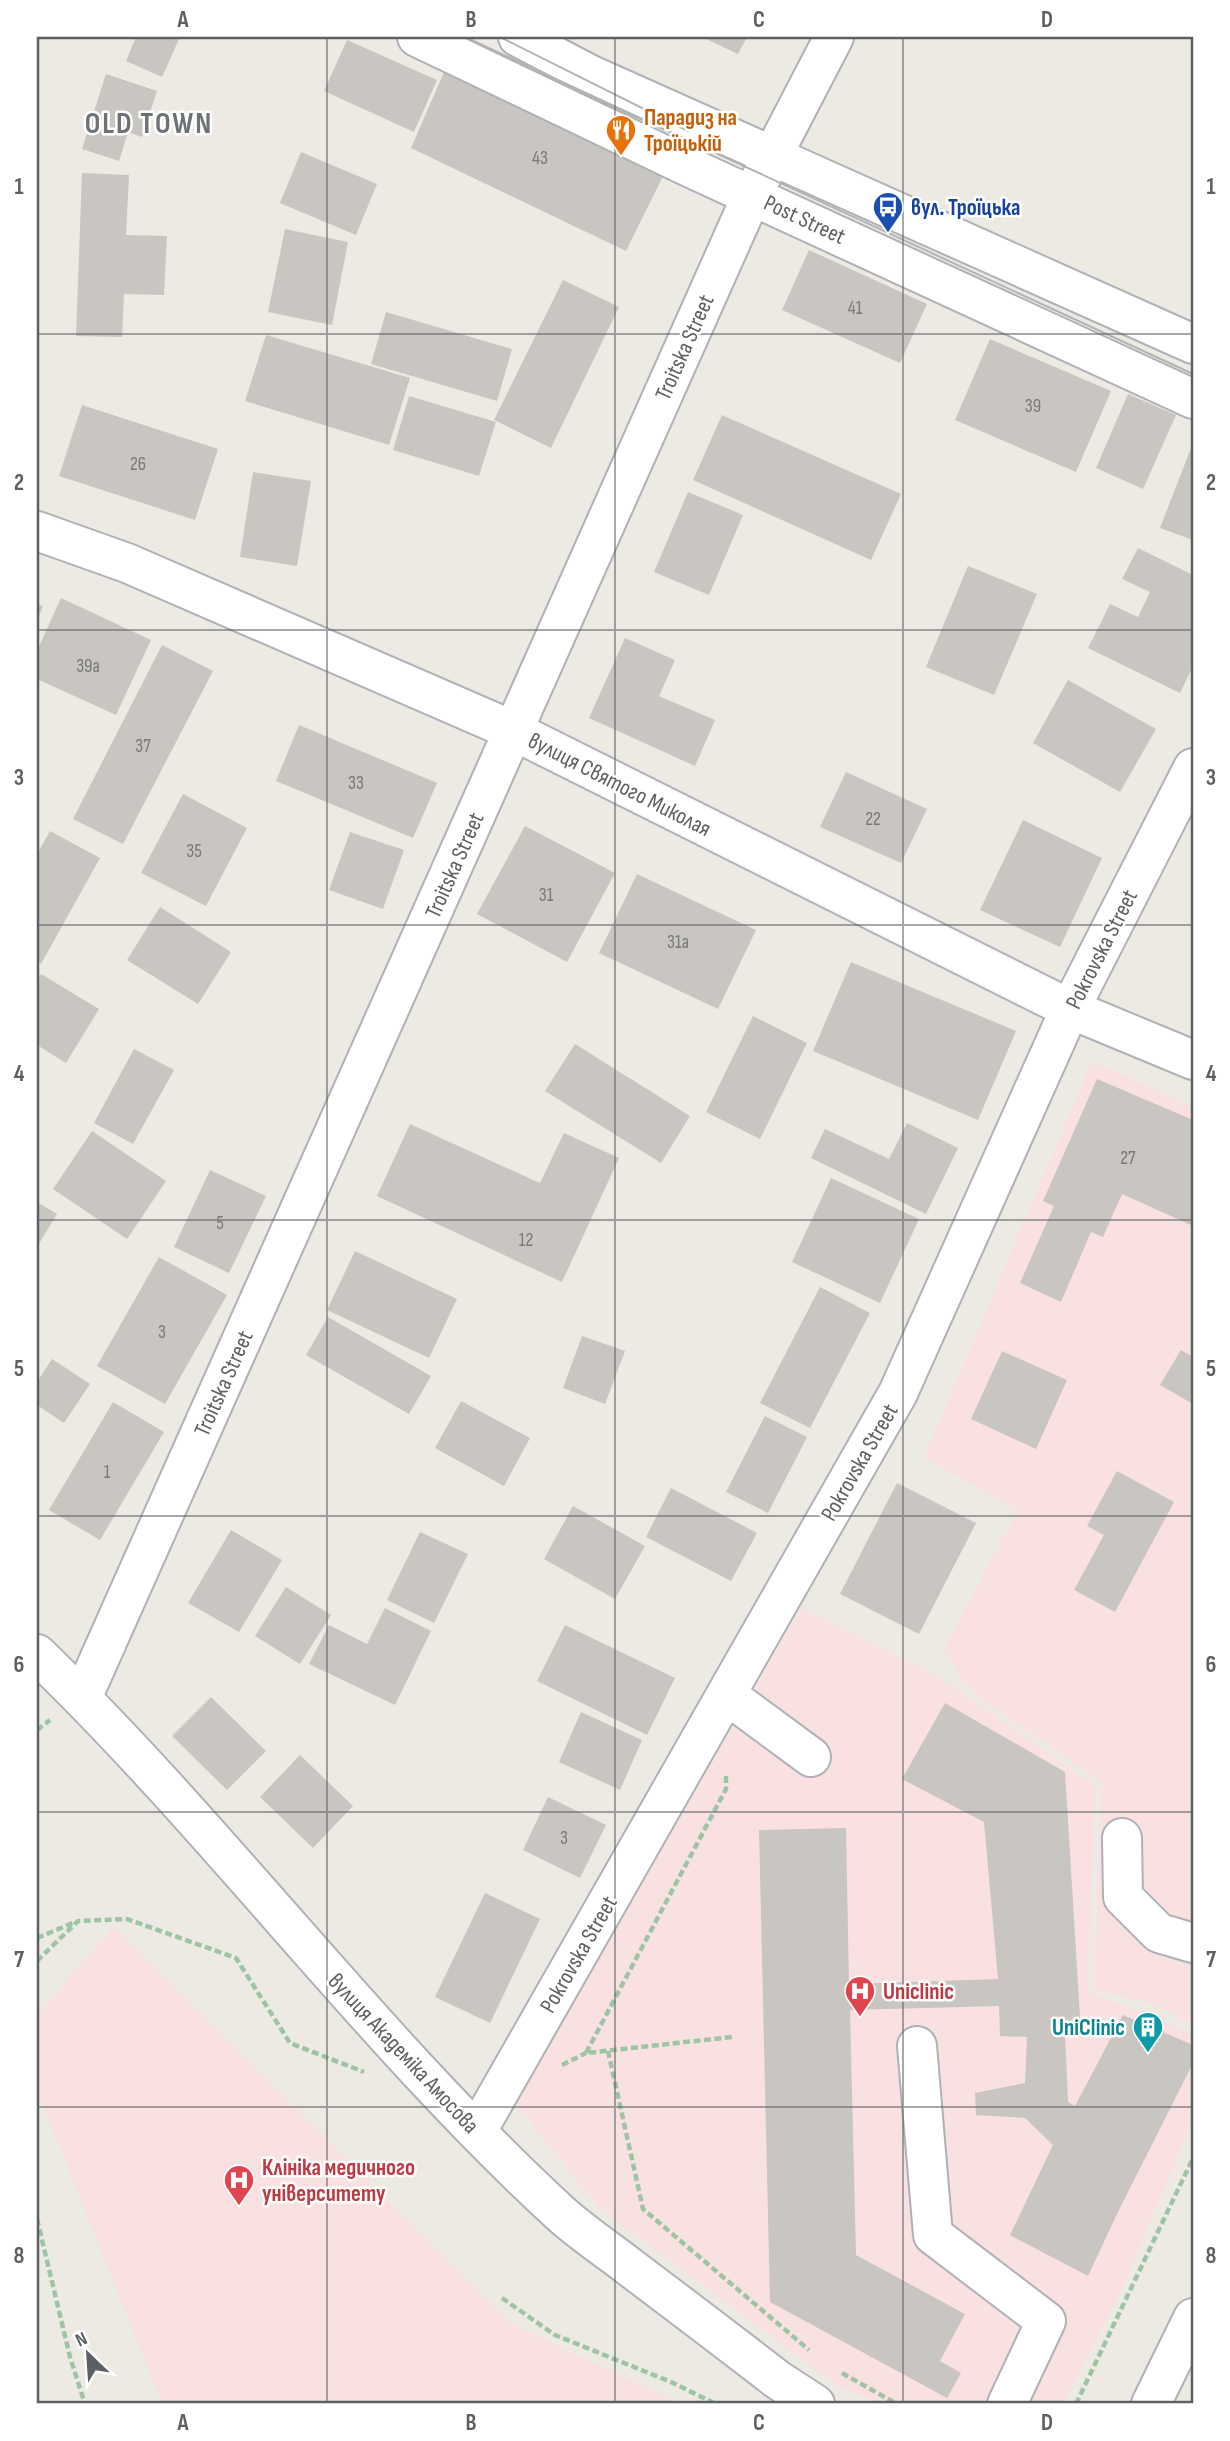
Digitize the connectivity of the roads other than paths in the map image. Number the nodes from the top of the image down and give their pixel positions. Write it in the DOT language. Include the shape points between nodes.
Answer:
graph roads {
  1 [pos="417,37"];
  2 [pos="518,37"];
  3 [pos="834,37"];
  4 [pos="772,156"];
  5 [pos="752,195"];
  6 [pos="1193,344"];
  7 [pos="1193,399"];
  8 [pos="37,531"];
  9 [pos="514,731"];
  10 [pos="1193,768"];
  11 [pos="1070,1009"];
  12 [pos="1193,1060"];
  13 [pos="37,1654"];
  14 [pos="727,1695"];
  15 [pos="82,1698"];
  16 [pos="811,1757"];
  17 [pos="1122,1838"];
  18 [pos="1193,1943"];
  19 [pos="917,2046"];
  20 [pos="477,2131"];
  21 [pos="1193,2318"];
  22 [pos="815,2404"];
  23 [pos="1007,2404"];
  24 [pos="1151,2404"];
  1 -- 5 [label="street, Post Street"];
  2 -- 4 [label="street, Post Street"];
  3 -- 4 [label="street, Troitska Street"];
  4 -- 5 [label="street, Troitska Street"];
  4 -- 6 [label="street, Post Street"];
  5 -- 7 [label="street, Post Street"];
  5 -- 9 [label="street, Troitska Street"];
  8 -- 9 [label="street, вулиця Святого Миколая" via="127,563"];
  9 -- 11 [label="street, вулиця Святого Миколая"];
  9 -- 15 [label="street, Troitska Street"];
  10 -- 11 [label="street, Pokrovska Street"];
  11 -- 12 [label="street, вулиця Святого Миколая"];
  11 -- 14 [label="street, Pokrovska Street" via="898,1393"];
  13 -- 15 [label="street, вулиця Академіка Амосова"];
  14 -- 16 [label="street"];
  14 -- 20 [label="street, Pokrovska Street"];
  15 -- 20 [label="street, вулиця Академіка Амосова"];
  17 -- 18 [label="street" via="1123,1897 1159,1933"];
  19 -- 23 [label="street" via="933,2235 1046,2321"];
  20 -- 22 [label="street, вулиця Академіка Амосова" via="562,2215"];
  21 -- 24 [label="street"];
}
